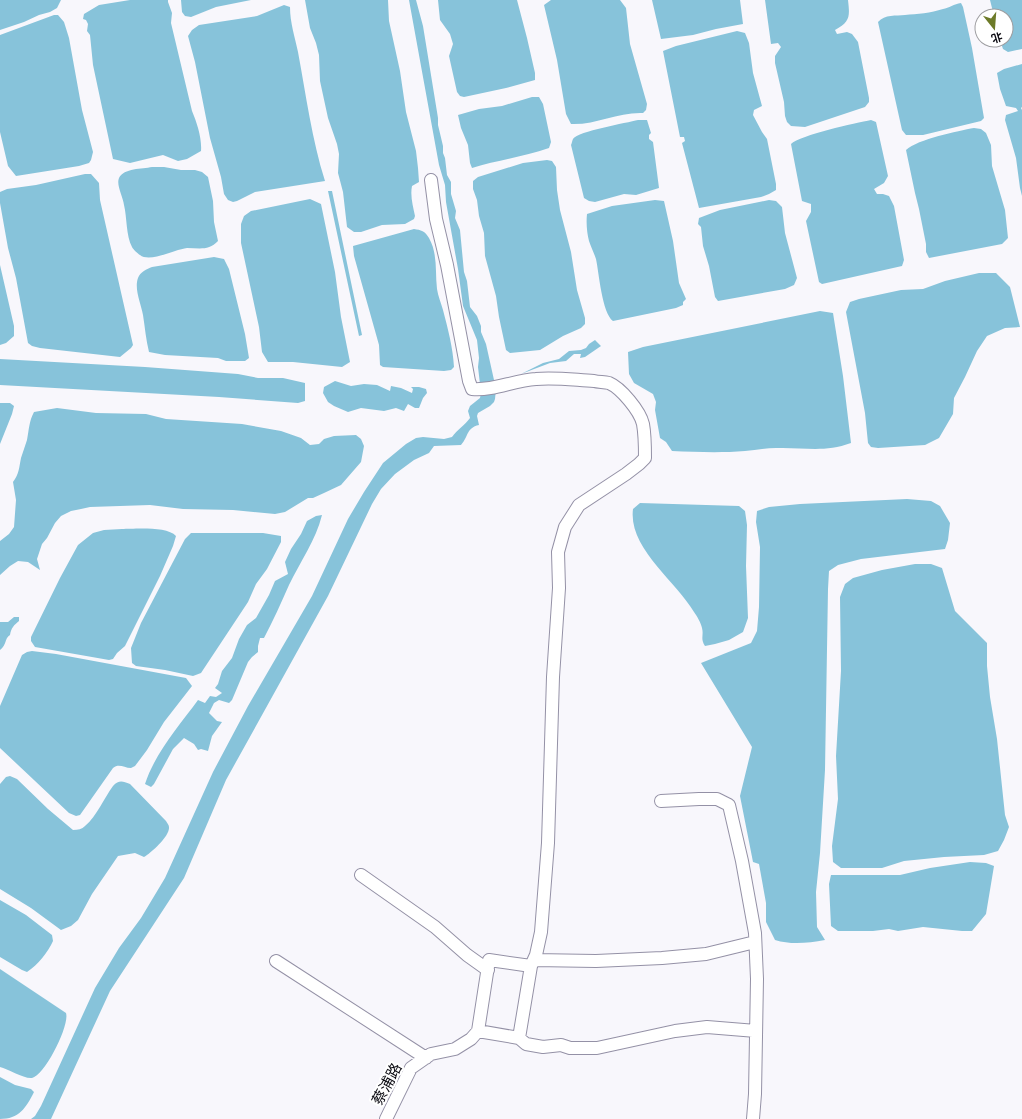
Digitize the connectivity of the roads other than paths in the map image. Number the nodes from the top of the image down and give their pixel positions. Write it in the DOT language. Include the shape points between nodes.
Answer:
graph roads {
  1 [pos="431,180"];
  2 [pos="661,801"];
  3 [pos="361,875"];
  4 [pos="755,942"];
  5 [pos="276,961"];
  6 [pos="532,963"];
  7 [pos="488,970"];
  8 [pos="478,1031"];
  9 [pos="756,1031"];
  10 [pos="519,1038"];
  11 [pos="426,1058"];
  12 [pos="386,1119"];
  13 [pos="753,1119"];
  1 -- 6 [label="street" via="436,219 448,265 472,389 498,387 535,378 608,383 623,392 634,407 643,422 645,436 645,458 579,505 565,526 558,552 559,588 553,677 548,844 541,932"];
  2 -- 4 [label="street" via="717,800 729,805 742,861"];
  3 -- 7 [label="street" via="435,927"];
  4 -- 6 [label="street" via="722,951 662,958"];
  4 -- 9 [label="street"];
  5 -- 11 [label="street"];
  6 -- 7 [label="street" via="489,960"];
  6 -- 10 [label="street"];
  7 -- 8 [label="street"];
  8 -- 10 [label="street"];
  8 -- 11 [label="street, 蔡浦路" via="472,1039 455,1049 431,1054"];
  9 -- 10 [label="street" via="707,1027 675,1031 597,1048 570,1048 561,1045 543,1047 526,1044"];
  9 -- 13 [label="street"];
  11 -- 12 [label="street, 蔡浦路" via="411,1068"];
}
